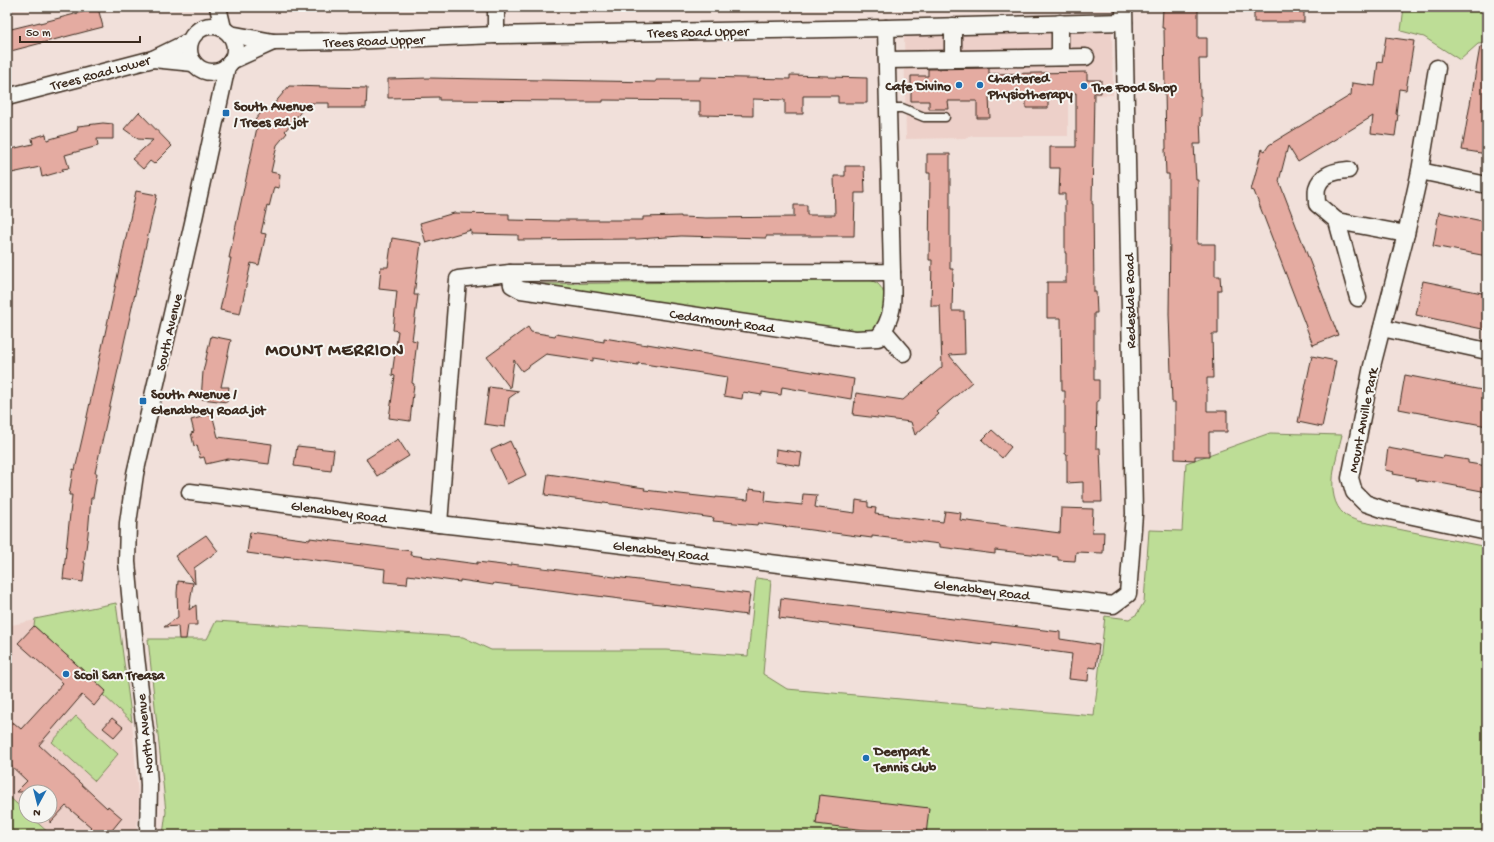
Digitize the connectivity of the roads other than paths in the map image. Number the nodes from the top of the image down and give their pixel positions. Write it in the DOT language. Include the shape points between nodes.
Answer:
graph roads {
  1 [pos="209,7"];
  2 [pos="218,7"];
  3 [pos="496,7"];
  4 [pos="1124,14"];
  5 [pos="1060,23"];
  6 [pos="205,26"];
  7 [pos="953,26"];
  8 [pos="886,28"];
  9 [pos="226,31"];
  10 [pos="496,35"];
  11 [pos="190,41"];
  12 [pos="273,42"];
  13 [pos="1060,57"];
  14 [pos="1086,57"];
  15 [pos="153,59"];
  16 [pos="953,59"];
  17 [pos="887,60"];
  18 [pos="229,63"];
  19 [pos="199,67"];
  20 [pos="1437,68"];
  21 [pos="7,97"];
  22 [pos="218,103"];
  23 [pos="888,108"];
  24 [pos="945,117"];
  25 [pos="1348,170"];
  26 [pos="1420,171"];
  27 [pos="1487,185"];
  28 [pos="1337,220"];
  29 [pos="1406,234"];
  30 [pos="510,272"];
  31 [pos="892,272"];
  32 [pos="1358,298"];
  33 [pos="1382,328"];
  34 [pos="884,331"];
  35 [pos="1487,351"];
  36 [pos="903,353"];
  37 [pos="190,492"];
  38 [pos="439,524"];
  39 [pos="1487,532"];
  40 [pos="1128,594"];
  41 [pos="133,634"];
  42 [pos="148,835"];
  1 -- 6 [label="street"];
  2 -- 9 [label="street"];
  3 -- 10 [label="street"];
  4 -- 5 [label="street, Trees Road Upper"];
  4 -- 40 [label="street, Redesdale Road" via="1134,514"];
  5 -- 7 [label="street, Trees Road Upper"];
  5 -- 13 [label="street"];
  6 -- 9 [label="street" via="217,26"];
  6 -- 11 [label="street" via="193,34"];
  7 -- 8 [label="street, Trees Road Upper"];
  7 -- 16 [label="street"];
  8 -- 10 [label="street, Trees Road Upper"];
  8 -- 17 [label="street"];
  9 -- 12 [label="street"];
  9 -- 18 [label="street" via="235,47"];
  10 -- 12 [label="street, Trees Road Upper"];
  11 -- 15 [label="street, Trees Road Lower"];
  11 -- 19 [label="street" via="190,56"];
  12 -- 18 [label="street"];
  13 -- 14 [label="street"];
  13 -- 16 [label="street"];
  15 -- 19 [label="street"];
  15 -- 21 [label="street, Trees Road Lower"];
  16 -- 17 [label="street"];
  17 -- 23 [label="street"];
  18 -- 19 [label="street" via="212,72"];
  18 -- 22 [label="street, South Avenue"];
  19 -- 22 [label="street"];
  20 -- 26 [label="street, Mount Anville Park"];
  22 -- 41 [label="street, South Avenue" via="135,474 128,523 127,562"];
  23 -- 24 [label="lane" via="902,108 924,117"];
  23 -- 31 [label="street"];
  25 -- 28 [label="street" via="1336,171 1324,177 1317,188 1317,204"];
  26 -- 27 [label="street"];
  26 -- 29 [label="street, Mount Anville Park"];
  28 -- 29 [label="street"];
  28 -- 32 [label="street"];
  29 -- 33 [label="street, Mount Anville Park"];
  30 -- 31 [label="street"];
  30 -- 34 [label="street, Cedarmount Road" via="512,285 521,290 854,339 878,338"];
  30 -- 38 [label="street" via="458,279"];
  31 -- 34 [label="street" via="891,314"];
  33 -- 35 [label="street"];
  33 -- 39 [label="street, Mount Anville Park" via="1350,478 1354,492 1365,502 1385,510"];
  34 -- 36 [label="street"];
  37 -- 38 [label="street, Glenabbey Road"];
  38 -- 40 [label="street, Glenabbey Road" via="1113,606"];
  41 -- 42 [label="street, North Avenue" via="148,770"];
}
